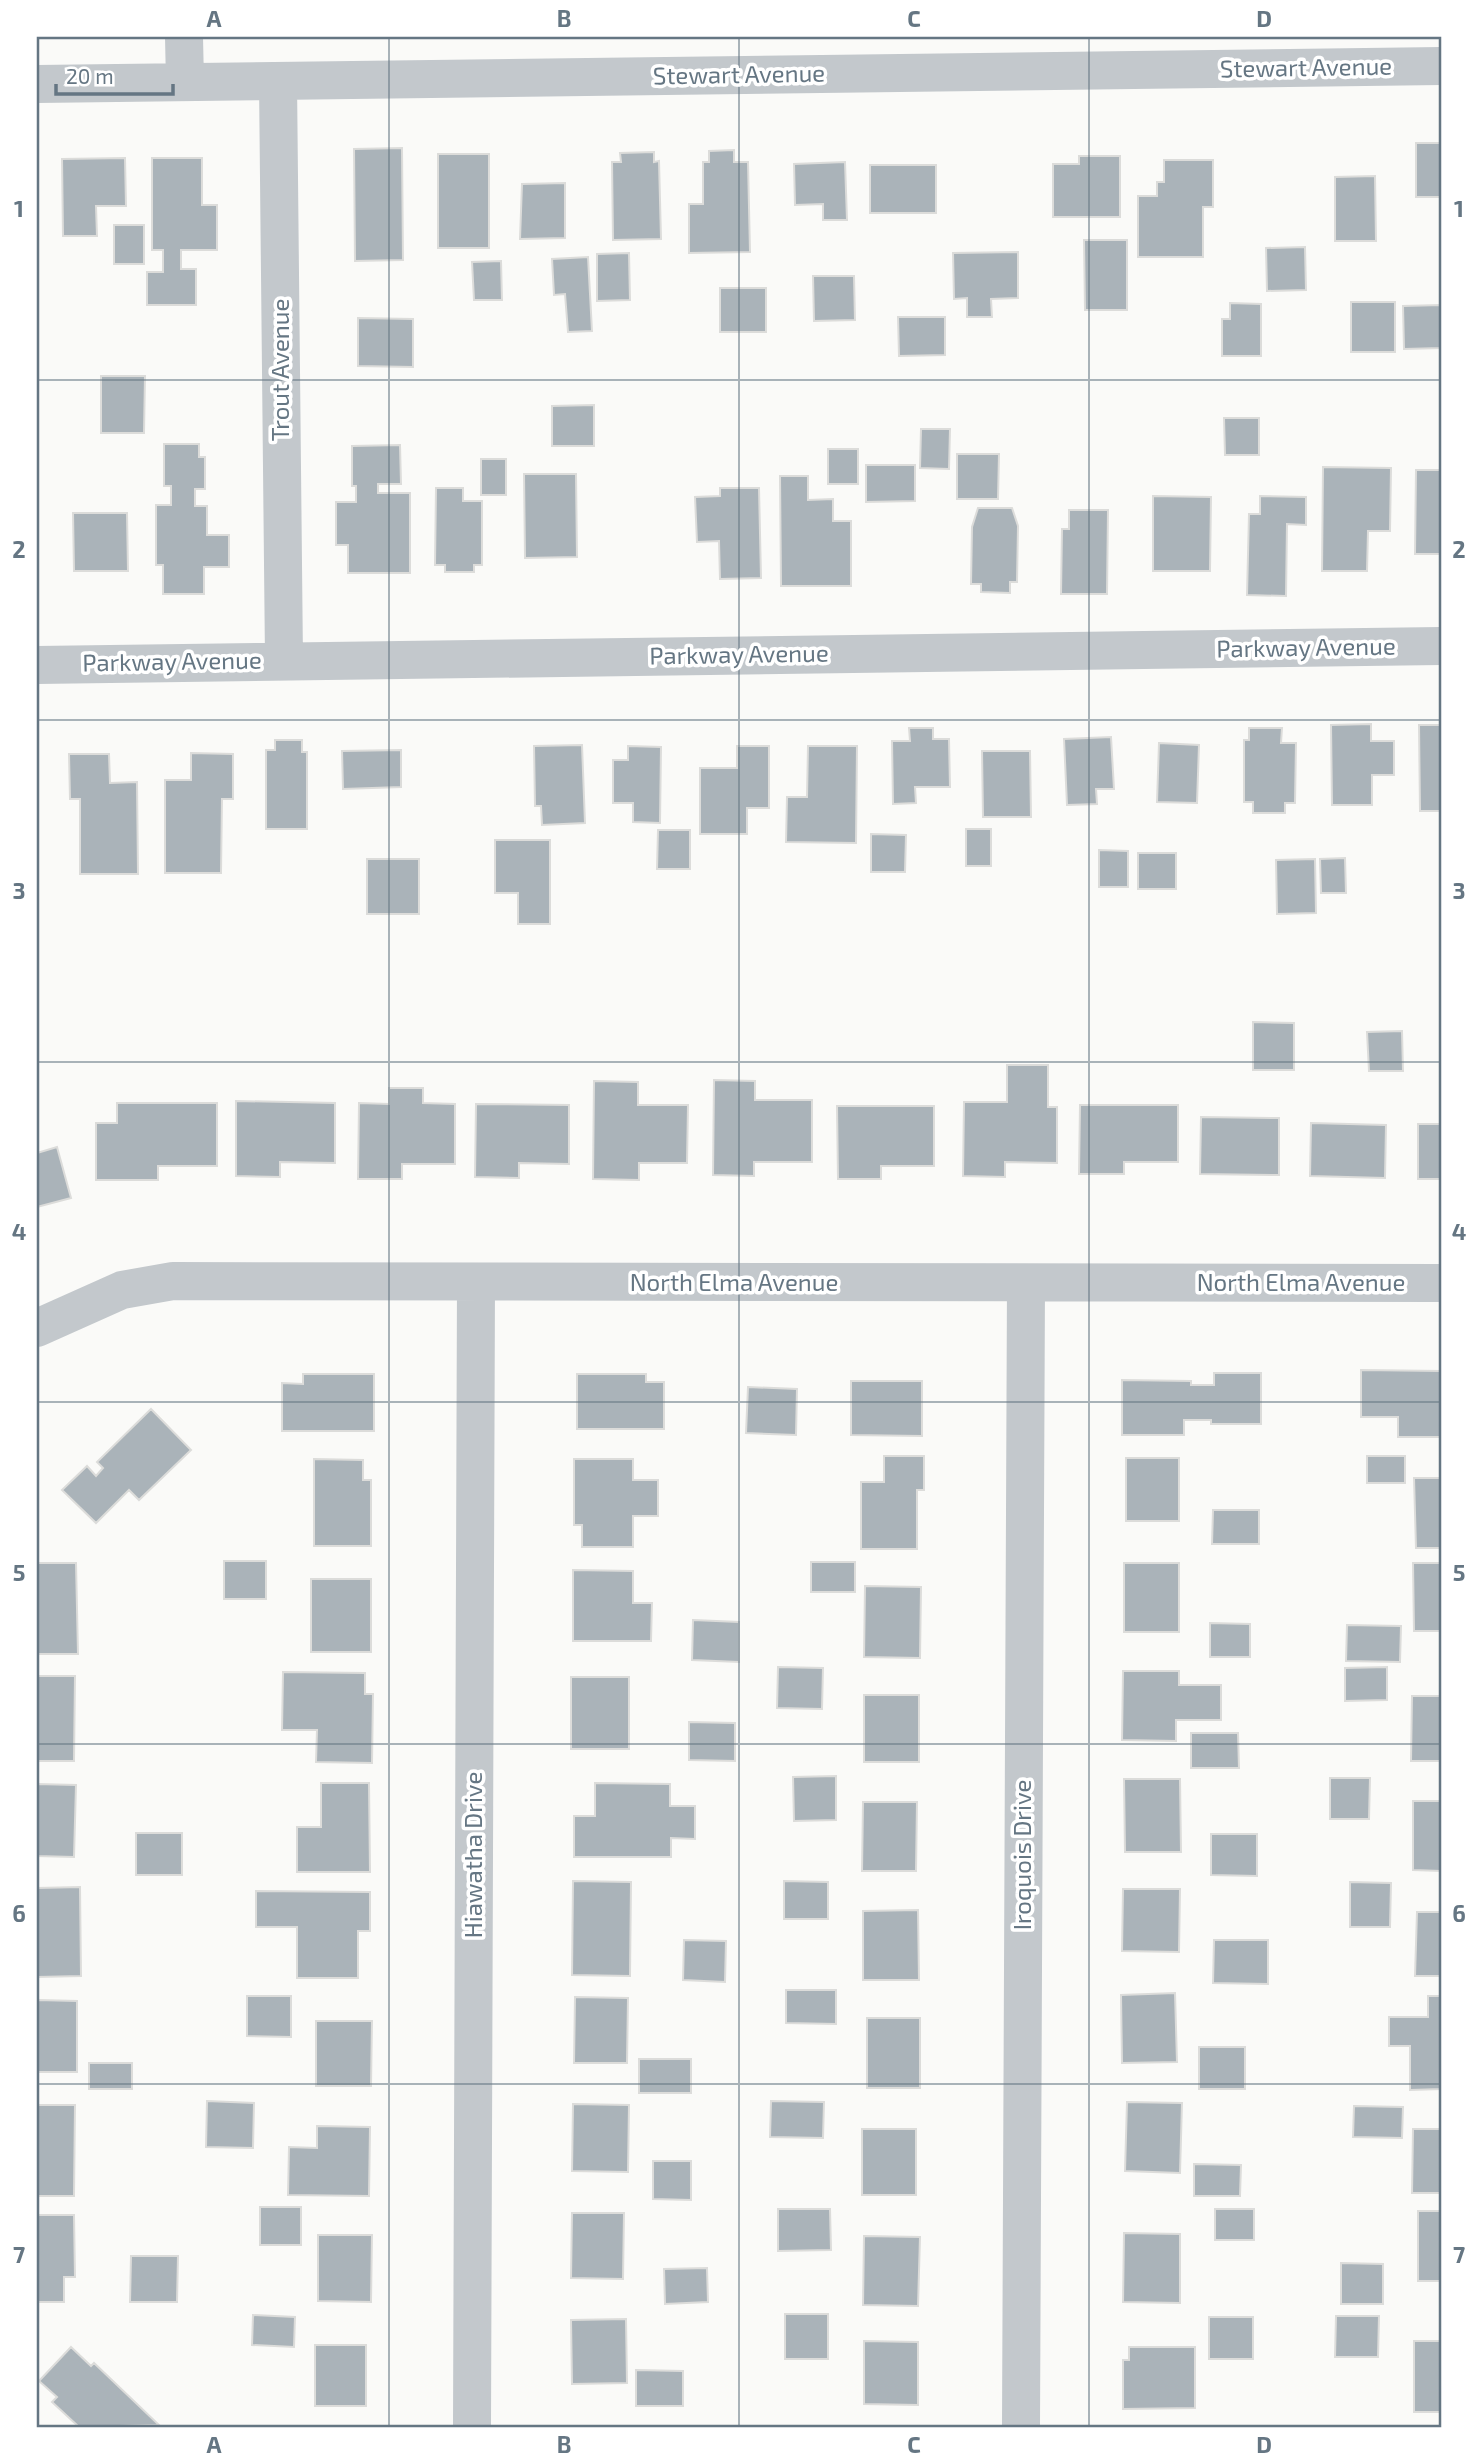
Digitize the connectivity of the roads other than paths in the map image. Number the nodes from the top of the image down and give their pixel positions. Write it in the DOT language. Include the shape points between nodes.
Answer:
graph roads {
  1 [pos="184,37"];
  2 [pos="1441,66"];
  3 [pos="278,80"];
  4 [pos="185,82"];
  5 [pos="37,84"];
  6 [pos="1441,646"];
  7 [pos="284,660"];
  8 [pos="37,665"];
  9 [pos="476,1282"];
  10 [pos="1026,1283"];
  11 [pos="1441,1283"];
  12 [pos="37,1328"];
  13 [pos="472,2427"];
  14 [pos="1021,2427"];
  1 -- 4 [label="street"];
  2 -- 3 [label="street, Stewart Avenue"];
  3 -- 4 [label="street, Stewart Avenue"];
  3 -- 7 [label="street, Trout Avenue"];
  4 -- 5 [label="street, Stewart Avenue"];
  6 -- 7 [label="street, Parkway Avenue"];
  7 -- 8 [label="street, Parkway Avenue"];
  9 -- 10 [label="street, North Elma Avenue"];
  9 -- 12 [label="street, North Elma Avenue" via="143,1284 102,1297"];
  9 -- 13 [label="street, Hiawatha Drive"];
  10 -- 11 [label="street, North Elma Avenue"];
  10 -- 14 [label="street, Iroquois Drive"];
}
